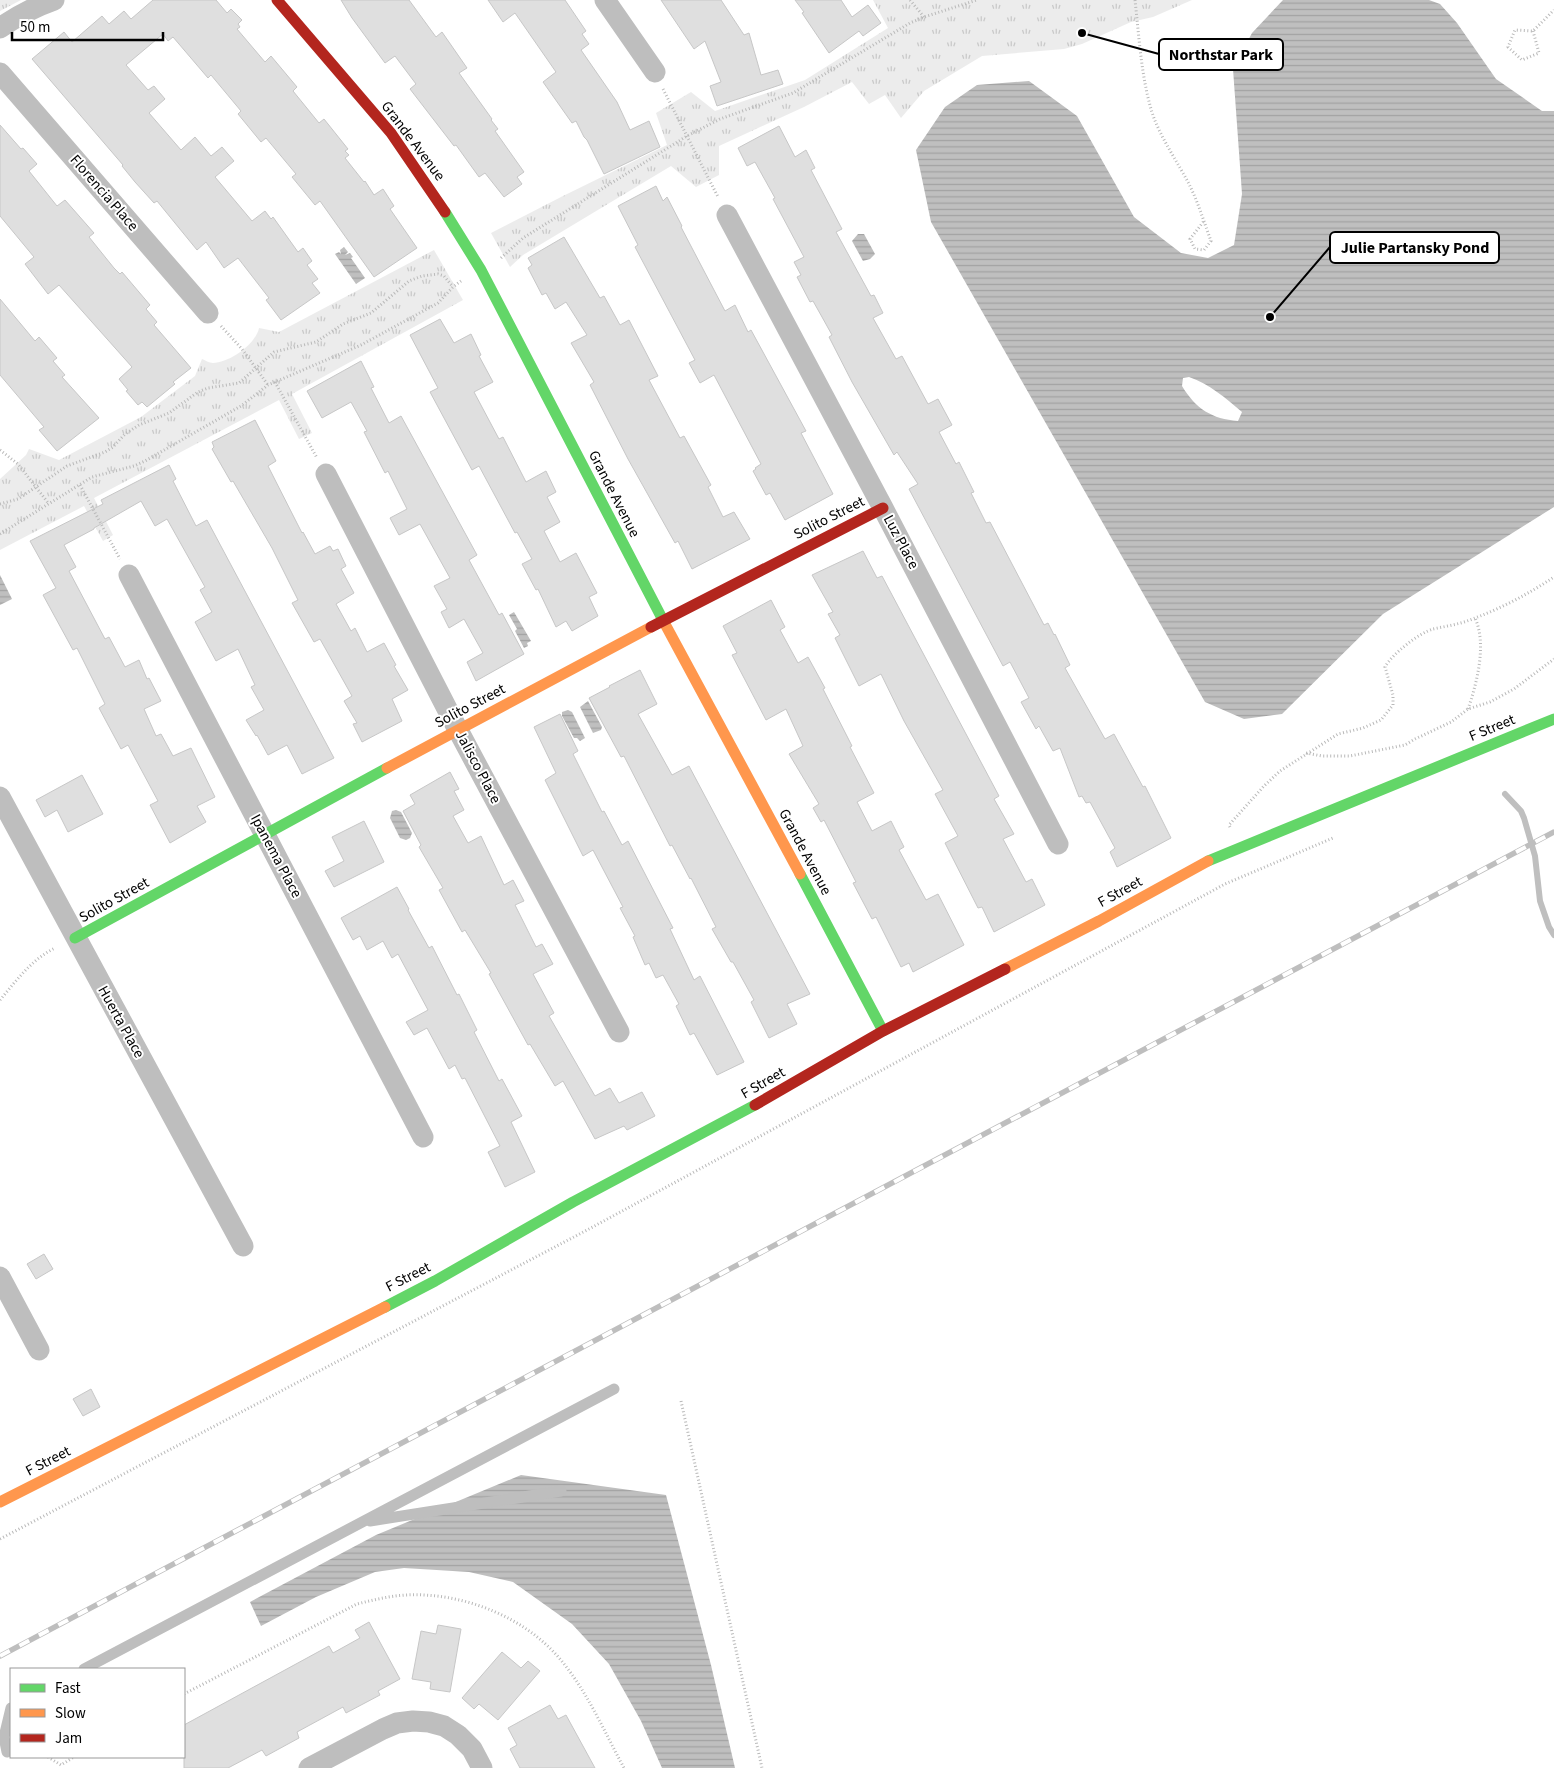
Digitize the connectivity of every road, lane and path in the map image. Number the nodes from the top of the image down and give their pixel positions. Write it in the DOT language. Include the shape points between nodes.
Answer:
graph roads {
  1 [pos="54,0"];
  2 [pos="277,0"];
  3 [pos="605,0"];
  4 [pos="910,0"];
  5 [pos="977,0"];
  6 [pos="1135,0"];
  7 [pos="1554,10"];
  8 [pos="924,17"];
  9 [pos="0,28"];
  10 [pos="1533,31"];
  11 [pos="654,72"];
  12 [pos="0,73"];
  13 [pos="687,136"];
  14 [pos="727,215"];
  15 [pos="1204,221"];
  16 [pos="501,258"];
  17 [pos="463,280"];
  18 [pos="453,287"];
  19 [pos="208,313"];
  20 [pos="256,368"];
  21 [pos="274,382"];
  22 [pos="268,385"];
  23 [pos="0,450"];
  24 [pos="326,474"];
  25 [pos="80,485"];
  26 [pos="35,486"];
  27 [pos="0,504"];
  28 [pos="49,504"];
  29 [pos="883,508"];
  30 [pos="0,534"];
  31 [pos="129,575"];
  32 [pos="1554,577"];
  33 [pos="1475,618"];
  34 [pos="663,620"];
  35 [pos="1554,659"];
  36 [pos="1468,709"];
  37 [pos="1554,719"];
  38 [pos="458,730"];
  39 [pos="1306,753"];
  40 [pos="0,797"];
  41 [pos="1229,825"];
  42 [pos="264,834"];
  43 [pos="1333,838"];
  44 [pos="1058,844"];
  45 [pos="75,938"];
  46 [pos="0,1000"];
  47 [pos="883,1031"];
  48 [pos="619,1032"];
  49 [pos="423,1136"];
  50 [pos="243,1246"];
  51 [pos="0,1277"];
  52 [pos="39,1350"];
  53 [pos="614,1389"];
  54 [pos="681,1401"];
  55 [pos="561,1491"];
  56 [pos="0,1502"];
  57 [pos="360,1523"];
  58 [pos="0,1539"];
  59 [pos="86,1668"];
  60 [pos="185,1693"];
  61 [pos="10,1712"];
  62 [pos="7,1752"];
  63 [pos="49,1758"];
  64 [pos="72,1758"];
  65 [pos="60,1766"];
  66 [pos="309,1768"];
  67 [pos="482,1768"];
  68 [pos="624,1768"];
  69 [pos="762,1768"];
  1 -- 9 [label="street"];
  2 -- 34 [label="street, Grande Avenue" via="391,133 438,200 481,270"];
  3 -- 11 [label="street"];
  4 -- 8 [label="path"];
  5 -- 8 [label="path"];
  6 -- 15 [label="path" via="1151,110"];
  7 -- 10 [label="path"];
  8 -- 13 [label="path" via="793,93 720,119"];
  10 -- 10 [label="path" via="1515,30 1508,47 1522,60 1539,53"];
  11 -- 13 [label="path"];
  12 -- 19 [label="street, Florencia Place"];
  13 -- 14 [label="path"];
  13 -- 16 [label="path" via="523,238"];
  14 -- 29 [label="street, Luz Place"];
  15 -- 15 [label="path" via="1211,241 1204,250 1195,249 1190,239"];
  17 -- 18 [label="path"];
  18 -- 20 [label="path" via="438,274 409,281 371,313 343,324 316,342 274,352"];
  18 -- 21 [label="path" via="438,303 361,345"];
  19 -- 20 [label="path"];
  20 -- 22 [label="path"];
  20 -- 26 [label="path" via="239,383 198,392 169,413 125,434 105,452 67,466"];
  21 -- 22 [label="path"];
  21 -- 24 [label="path"];
  22 -- 25 [label="path" via="241,406 145,461 92,477"];
  23 -- 26 [label="path" via="18,464"];
  24 -- 38 [label="street, Jalisco Place"];
  25 -- 28 [label="path"];
  25 -- 31 [label="path"];
  26 -- 27 [label="path" via="18,499"];
  26 -- 28 [label="path"];
  28 -- 30 [label="path"];
  29 -- 34 [label="street, Solito Street"];
  29 -- 44 [label="street, Luz Place"];
  31 -- 42 [label="street, Ipanema Place"];
  32 -- 33 [label="path"];
  33 -- 36 [label="path" via="1479,627 1479,668"];
  33 -- 39 [label="path" via="1432,630 1410,643 1384,667 1393,705 1380,720 1338,734"];
  34 -- 38 [label="street, Solito Street"];
  34 -- 47 [label="street, Grande Avenue"];
  35 -- 36 [label="path" via="1514,689"];
  36 -- 39 [label="path" via="1451,722 1405,745 1350,756"];
  37 -- 47 [label="street, F Street" via="1204,863"];
  38 -- 42 [label="street, Solito Street"];
  38 -- 48 [label="street, Jalisco Place"];
  39 -- 41 [label="path" via="1280,771"];
  40 -- 45 [label="street, Huerta Place"];
  42 -- 45 [label="street, Solito Street"];
  42 -- 49 [label="street, Ipanema Place"];
  43 -- 58 [label="path" via="1225,884 588,1229"];
  45 -- 46 [label="path" via="46,952 25,970"];
  45 -- 50 [label="street, Huerta Place"];
  47 -- 56 [label="street, F Street" via="763,1101 573,1202 435,1281"];
  51 -- 52 [label="street"];
  53 -- 57 [label="lane"];
  54 -- 69 [label="path"];
  55 -- 57 [label="lane"];
  57 -- 59 [label="lane"];
  60 -- 68 [label="path" via="357,1604 406,1595 456,1599 482,1606 515,1622 539,1638 559,1658 579,1685"];
  61 -- 62 [label="lane" via="4,1737"];
  63 -- 65 [label="path"];
  64 -- 65 [label="path"];
  66 -- 67 [label="street" via="383,1729 413,1721 444,1726 458,1735 472,1749"];
}
